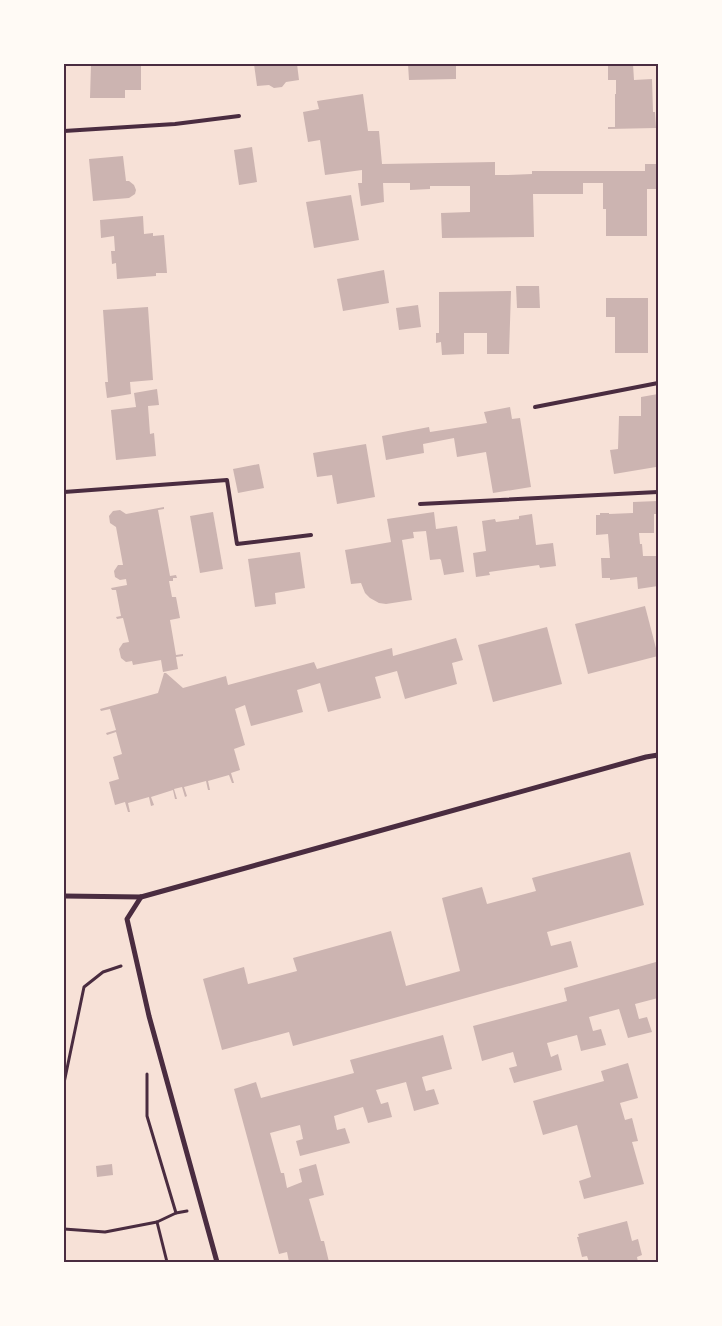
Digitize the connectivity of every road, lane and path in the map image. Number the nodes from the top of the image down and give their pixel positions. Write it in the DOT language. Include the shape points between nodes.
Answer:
graph roads {
  1 [pos="239,116"];
  2 [pos="64,131"];
  3 [pos="658,383"];
  4 [pos="535,407"];
  5 [pos="64,492"];
  6 [pos="658,492"];
  7 [pos="420,504"];
  8 [pos="311,535"];
  9 [pos="658,756"];
  10 [pos="64,896"];
  11 [pos="141,897"];
  12 [pos="137,962"];
  13 [pos="148,1070"];
  14 [pos="64,1083"];
  15 [pos="157,1222"];
  16 [pos="64,1229"];
  17 [pos="167,1262"];
  18 [pos="217,1262"];
  1 -- 2 [label="lane" via="175,124"];
  3 -- 4 [label="lane"];
  5 -- 8 [label="lane" via="227,480 237,544"];
  6 -- 7 [label="lane"];
  9 -- 11 [label="street"];
  10 -- 11 [label="street"];
  11 -- 12 [label="street" via="128,919"];
  12 -- 14 [label="path" via="103,972 84,987"];
  12 -- 18 [label="street" via="148,1016"];
  13 -- 15 [label="path" via="147,1116 176,1213"];
  15 -- 16 [label="path" via="105,1232"];
  15 -- 17 [label="path"];
}
